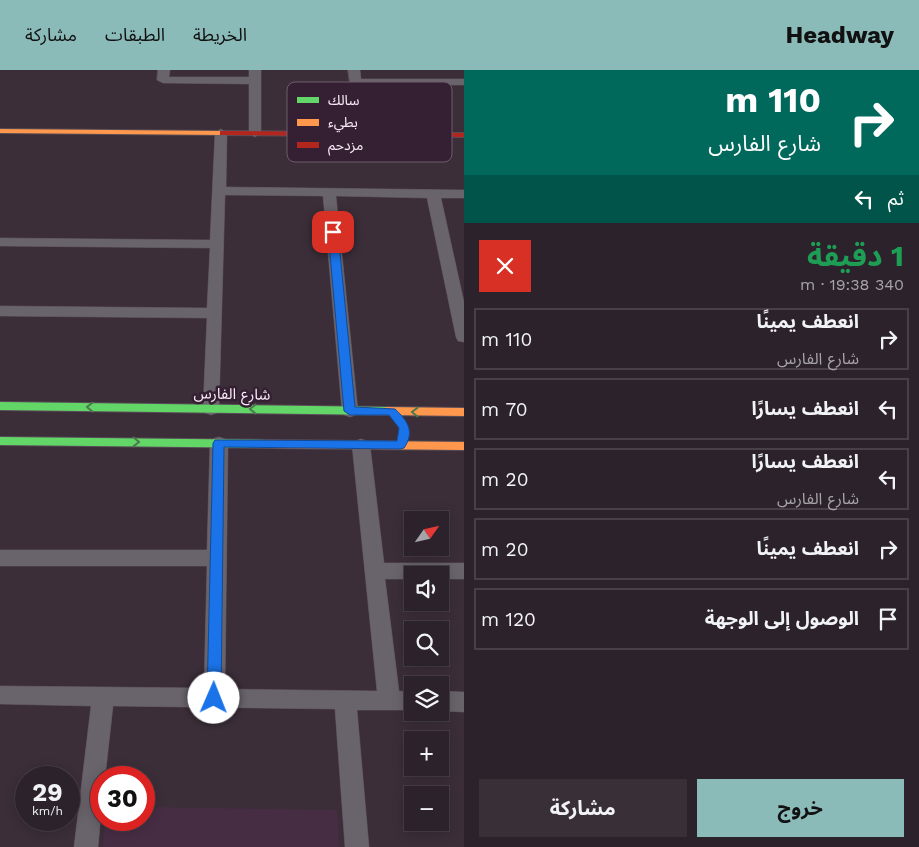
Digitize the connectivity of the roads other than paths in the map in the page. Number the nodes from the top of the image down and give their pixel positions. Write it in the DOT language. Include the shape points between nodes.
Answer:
graph roads {
  1 [pos="164,70"];
  2 [pos="255,76"];
  3 [pos="355,76"];
  4 [pos="464,82"];
  5 [pos="0,131"];
  6 [pos="221,133"];
  7 [pos="255,133"];
  8 [pos="287,133"];
  9 [pos="219,191"];
  10 [pos="329,192"];
  11 [pos="433,193"];
  12 [pos="464,194"];
  13 [pos="0,242"];
  14 [pos="217,244"];
  15 [pos="0,311"];
  16 [pos="214,313"];
  17 [pos="464,337"];
  18 [pos="0,406"];
  19 [pos="211,409"];
  20 [pos="350,411"];
  21 [pos="391,411"];
  22 [pos="464,412"];
  23 [pos="402,422"];
  24 [pos="405,434"];
  25 [pos="442,435"];
  26 [pos="0,441"];
  27 [pos="219,443"];
  28 [pos="361,445"];
  29 [pos="400,445"];
  30 [pos="458,446"];
  31 [pos="0,558"];
  32 [pos="216,558"];
  33 [pos="375,571"];
  34 [pos="464,571"];
  35 [pos="0,695"];
  36 [pos="103,696"];
  37 [pos="214,698"];
  38 [pos="345,700"];
  39 [pos="389,700"];
  40 [pos="404,701"];
  41 [pos="449,701"];
  42 [pos="464,702"];
  43 [pos="86,847"];
  44 [pos="357,847"];
  1 -- 2 [label="street" via="163,80"];
  2 -- 7 [label="street"];
  3 -- 4 [label="street"];
  5 -- 6 [label="main road"];
  6 -- 7 [label="main road"];
  6 -- 9 [label="street"];
  7 -- 8 [label="main road"];
  9 -- 10 [label="street"];
  9 -- 14 [label="street"];
  10 -- 11 [label="street"];
  10 -- 20 [label="street"];
  11 -- 12 [label="street"];
  11 -- 17 [label="street"];
  13 -- 14 [label="street"];
  14 -- 16 [label="street"];
  15 -- 16 [label="street"];
  16 -- 19 [label="street"];
  19 -- 18 [label="main road, شارع الفارس, one-way"];
  20 -- 19 [label="main road, شارع الفارس, one-way"];
  20 -- 21 [label="main road, شارع الفارس"];
  22 -- 21 [label="main road, شارع الفارس, one-way" via="441,417"];
  21 -- 23 [label="main road"];
  24 -- 29 [label="main road"];
  25 -- 30 [label="main road"];
  26 -- 27 [label="main road, one-way"];
  27 -- 28 [label="main road"];
  27 -- 32 [label="street"];
  28 -- 29 [label="main road"];
  28 -- 33 [label="street"];
  29 -- 30 [label="main road"];
  31 -- 32 [label="street"];
  32 -- 37 [label="street"];
  33 -- 34 [label="street"];
  33 -- 39 [label="street"];
  35 -- 36 [label="street"];
  36 -- 37 [label="street"];
  36 -- 43 [label="street"];
  37 -- 38 [label="street"];
  38 -- 39 [label="street"];
  38 -- 44 [label="street"];
  39 -- 40 [label="street"];
  41 -- 42 [label="street"];
}
